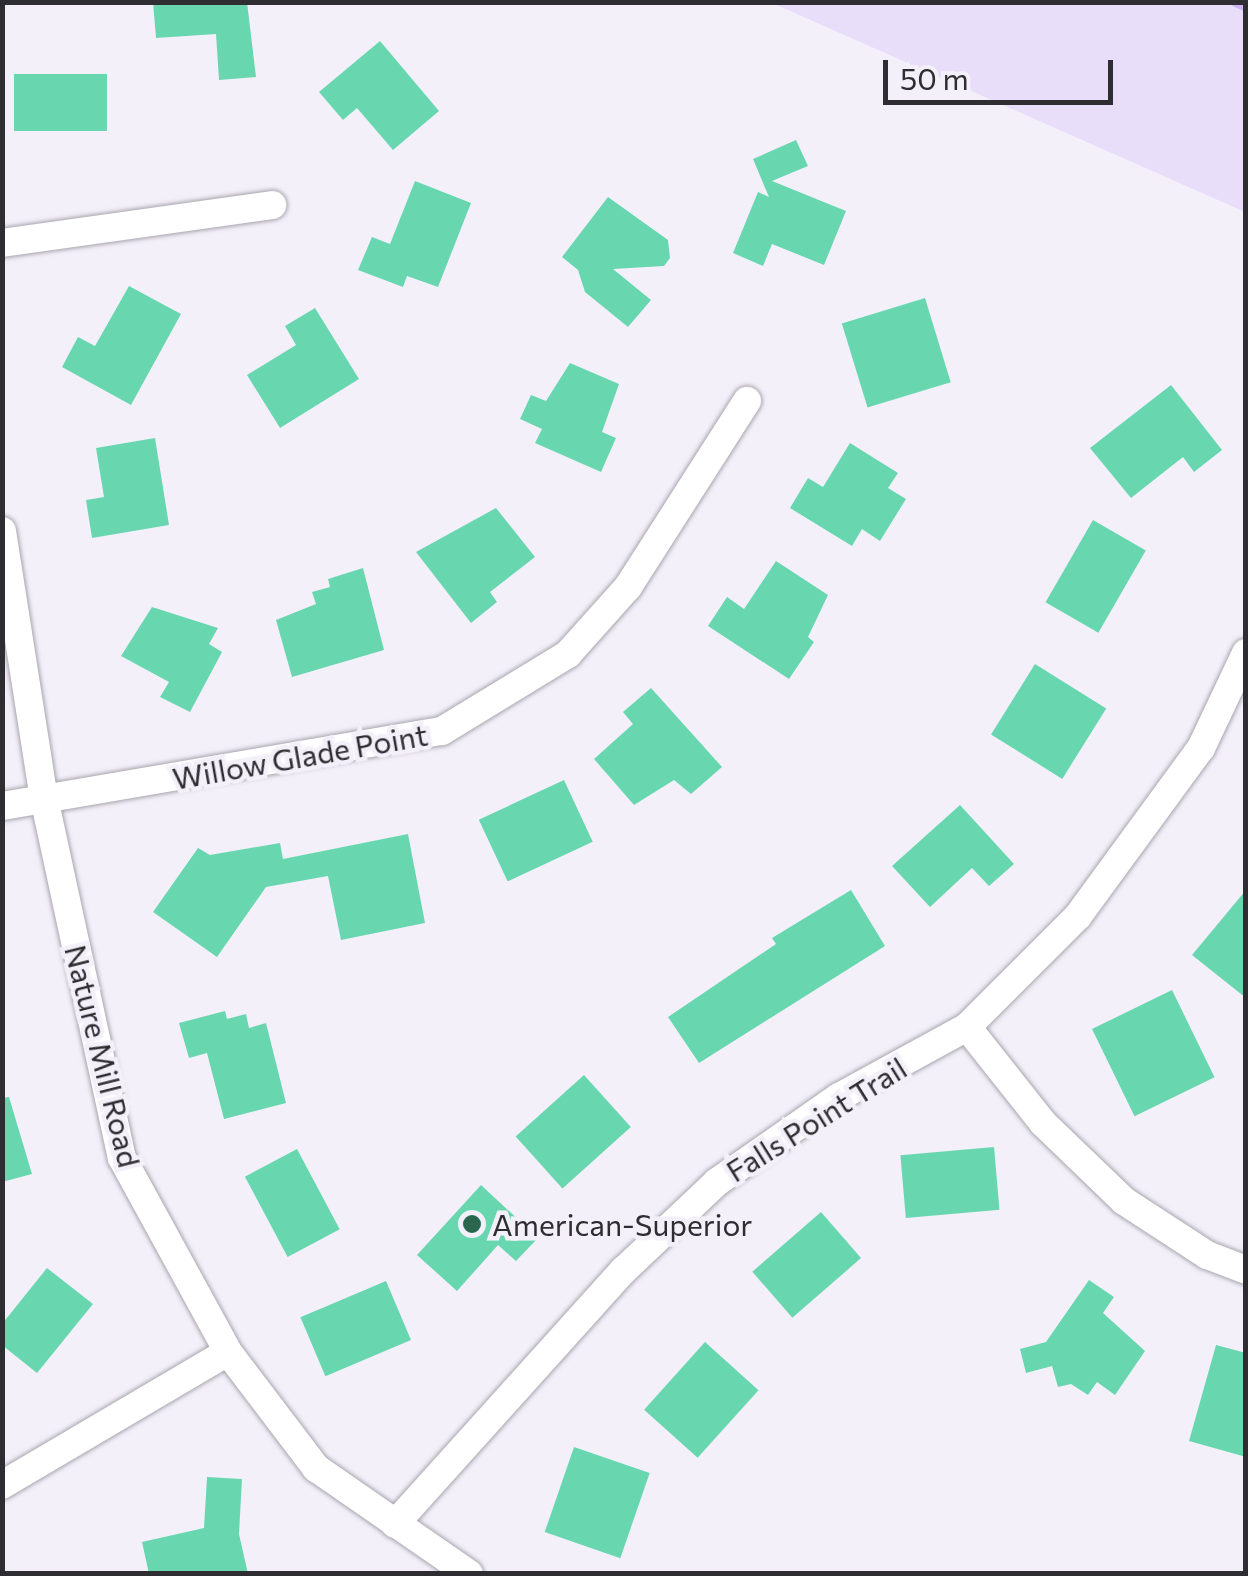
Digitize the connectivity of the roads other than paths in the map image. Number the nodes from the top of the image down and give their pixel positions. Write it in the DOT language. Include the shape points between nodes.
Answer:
graph roads {
  1 [pos="272,204"];
  2 [pos="2,243"];
  3 [pos="747,401"];
  4 [pos="2,531"];
  5 [pos="1246,653"];
  6 [pos="44,798"];
  7 [pos="2,806"];
  8 [pos="967,1028"];
  9 [pos="1246,1270"];
  10 [pos="228,1352"];
  11 [pos="2,1486"];
  12 [pos="395,1524"];
  13 [pos="469,1574"];
  1 -- 2 [label="street"];
  3 -- 6 [label="street, Willow Glade Point" via="628,587 568,654 442,731"];
  4 -- 6 [label="street, Nature Mill Road"];
  5 -- 8 [label="street, Falls Point Trail" via="1201,748 1089,900"];
  6 -- 7 [label="street, Willow Glade Point"];
  6 -- 10 [label="street, Nature Mill Road" via="122,1158"];
  8 -- 9 [label="street" via="1043,1123 1124,1202 1206,1254"];
  8 -- 12 [label="street, Falls Point Trail" via="838,1097 716,1182 624,1270"];
  10 -- 11 [label="street"];
  10 -- 12 [label="street, Nature Mill Road" via="316,1468"];
  12 -- 13 [label="street, Nature Mill Road"];
}
